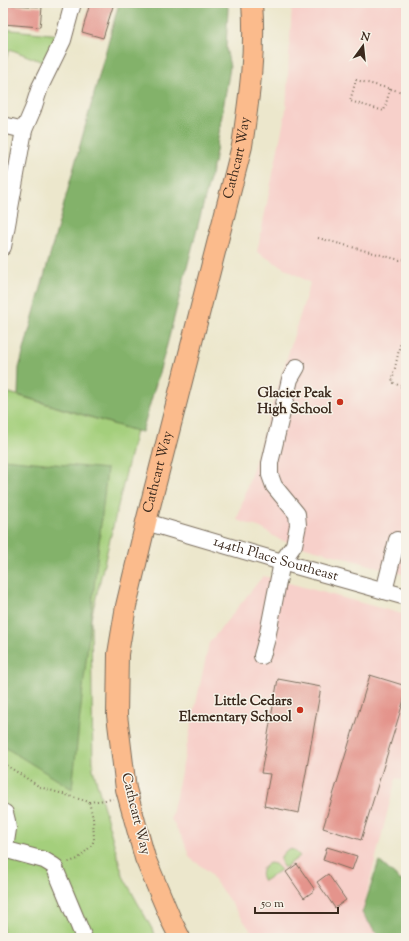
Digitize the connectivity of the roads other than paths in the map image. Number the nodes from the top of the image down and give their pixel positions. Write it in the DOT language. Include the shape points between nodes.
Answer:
graph roads {
  1 [pos="73,3"];
  2 [pos="252,3"];
  3 [pos="3,125"];
  4 [pos="24,130"];
  5 [pos="3,247"];
  6 [pos="296,367"];
  7 [pos="146,522"];
  8 [pos="397,540"];
  9 [pos="282,562"];
  10 [pos="384,591"];
  11 [pos="406,597"];
  12 [pos="262,656"];
  13 [pos="3,812"];
  14 [pos="84,938"];
  15 [pos="180,938"];
  1 -- 4 [label="street" via="63,40 40,87"];
  2 -- 7 [label="main road, Cathcart Way" via="254,26 251,83 242,146"];
  3 -- 4 [label="street"];
  4 -- 5 [label="street"];
  6 -- 9 [label="street" via="290,379 270,463 270,475 274,486 297,514 298,520 294,545"];
  7 -- 9 [label="street, 144th Place Southeast"];
  7 -- 15 [label="main road, Cathcart Way" via="126,606 118,654 117,715 126,789 145,858"];
  8 -- 10 [label="street"];
  9 -- 10 [label="street, 144th Place Southeast"];
  9 -- 12 [label="street"];
  10 -- 11 [label="street, 144th Place Southeast"];
  13 -- 14 [label="street" via="8,821 7,850 44,860 54,866"];
}
